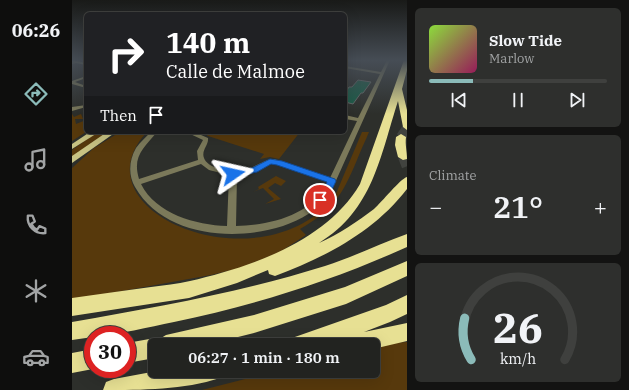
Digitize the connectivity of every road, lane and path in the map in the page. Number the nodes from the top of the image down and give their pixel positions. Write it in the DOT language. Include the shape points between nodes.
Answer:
graph roads {
  1 [pos="83,78"];
  2 [pos="380,78"];
  3 [pos="402,78"];
  4 [pos="72,83"];
  5 [pos="400,84"];
  6 [pos="79,85"];
  7 [pos="84,86"];
  8 [pos="72,88"];
  9 [pos="84,106"];
  10 [pos="72,109"];
  11 [pos="347,118"];
  12 [pos="347,120"];
  13 [pos="359,122"];
  14 [pos="407,127"];
  15 [pos="92,134"];
  16 [pos="109,134"];
  17 [pos="152,134"];
  18 [pos="195,134"];
  19 [pos="401,136"];
  20 [pos="72,148"];
  21 [pos="403,157"];
  22 [pos="72,160"];
  23 [pos="202,161"];
  24 [pos="233,174"];
  25 [pos="332,181"];
  26 [pos="407,182"];
  27 [pos="136,183"];
  28 [pos="231,230"];
  29 [pos="407,240"];
  30 [pos="407,268"];
  31 [pos="189,290"];
  32 [pos="407,304"];
  33 [pos="72,307"];
  34 [pos="72,331"];
  35 [pos="403,333"];
  36 [pos="195,338"];
  37 [pos="319,338"];
  38 [pos="379,338"];
  39 [pos="148,349"];
  40 [pos="136,351"];
  41 [pos="84,361"];
  42 [pos="72,363"];
  43 [pos="177,378"];
  44 [pos="114,390"];
  1 -- 4 [label="street"];
  2 -- 13 [label="street"];
  3 -- 5 [label="highway"];
  4 -- 6 [label="street"];
  5 -- 14 [label="highway"];
  5 -- 31 [label="highway" via="366,184 357,200 334,224 284,258"];
  6 -- 7 [label="street"];
  6 -- 8 [label="street"];
  9 -- 10 [label="street"];
  11 -- 13 [label="street"];
  12 -- 13 [label="street"];
  13 -- 25 [label="street"];
  15 -- 20 [label="main road"];
  16 -- 22 [label="main road"];
  17 -- 27 [label="street" via="143,143 135,159"];
  18 -- 23 [label="street" via="206,139 200,152"];
  19 -- 21 [label="highway"];
  23 -- 24 [label="street" via="211,168"];
  23 -- 27 [label="street"];
  24 -- 25 [label="street" via="247,172 274,161"];
  24 -- 28 [label="street"];
  25 -- 28 [label="street" via="326,194 314,206 290,220 264,227"];
  26 -- 31 [label="highway" via="380,212 333,244 262,274"];
  27 -- 28 [label="street" via="149,202 177,220 201,227"];
  29 -- 34 [label="highway" via="362,261 295,284 154,318"];
  30 -- 36 [label="highway" via="346,295 254,324"];
  31 -- 33 [label="highway"];
  32 -- 37 [label="highway" via="390,313"];
  35 -- 38 [label="highway"];
  39 -- 40 [label="highway"];
  41 -- 42 [label="highway"];
  43 -- 44 [label="highway"];
}
